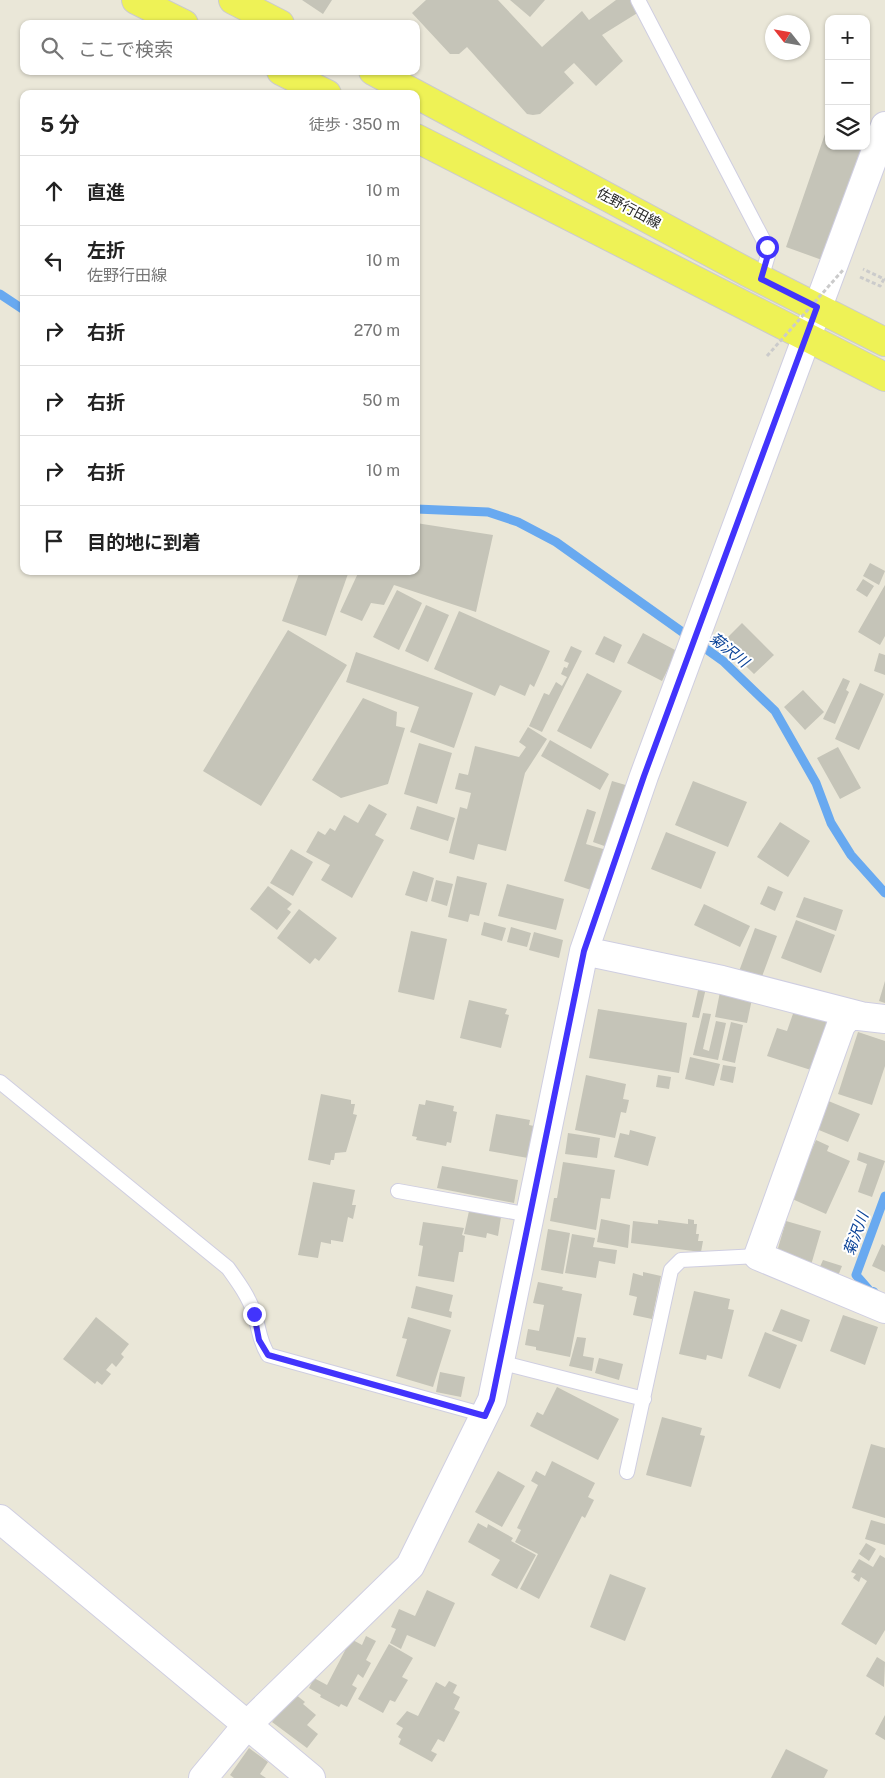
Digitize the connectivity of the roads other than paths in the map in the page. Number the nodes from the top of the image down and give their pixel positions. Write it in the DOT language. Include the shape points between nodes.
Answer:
graph roads {
  1 [pos="136,0"];
  2 [pos="233,0"];
  3 [pos="638,0"];
  4 [pos="176,20"];
  5 [pos="272,20"];
  6 [pos="289,75"];
  7 [pos="380,75"];
  8 [pos="319,90"];
  9 [pos="408,90"];
  10 [pos="420,96"];
  11 [pos="885,126"];
  12 [pos="420,140"];
  13 [pos="761,279"];
  14 [pos="817,307"];
  15 [pos="806,336"];
  16 [pos="885,342"];
  17 [pos="885,377"];
  18 [pos="584,951"];
  19 [pos="873,1017"];
  20 [pos="0,1082"];
  21 [pos="398,1191"];
  22 [pos="530,1215"];
  23 [pos="758,1256"];
  24 [pos="885,1309"];
  25 [pos="499,1362"];
  26 [pos="644,1399"];
  27 [pos="485,1416"];
  28 [pos="627,1472"];
  29 [pos="0,1519"];
  30 [pos="247,1726"];
  31 [pos="204,1778"];
  32 [pos="311,1778"];
  1 -- 4 [label="main road"];
  2 -- 5 [label="main road"];
  3 -- 13 [label="lane" via="767,247"];
  6 -- 8 [label="main road"];
  7 -- 9 [label="main road, 佐野行田線"];
  10 -- 13 [label="main road, 佐野行田線"];
  11 -- 14 [label="street"];
  12 -- 15 [label="main road"];
  13 -- 14 [label="main road, 佐野行田線"];
  14 -- 15 [label="street"];
  14 -- 16 [label="main road, 佐野行田線"];
  15 -- 17 [label="main road"];
  15 -- 18 [label="street" via="644,776"];
  18 -- 19 [label="street"];
  18 -- 22 [label="street"];
  19 -- 23 [label="street" via="850,1015 841,1025"];
  20 -- 27 [label="lane" via="228,1268 244,1292 254,1314 259,1340 268,1355"];
  21 -- 22 [label="lane"];
  22 -- 25 [label="street"];
  23 -- 24 [label="street"];
  23 -- 26 [label="lane" via="681,1260 675,1265"];
  25 -- 26 [label="lane"];
  25 -- 27 [label="street" via="492,1400"];
  26 -- 28 [label="lane"];
  27 -- 30 [label="street" via="410,1566"];
  29 -- 30 [label="street"];
  30 -- 31 [label="street"];
  30 -- 32 [label="street"];
}
